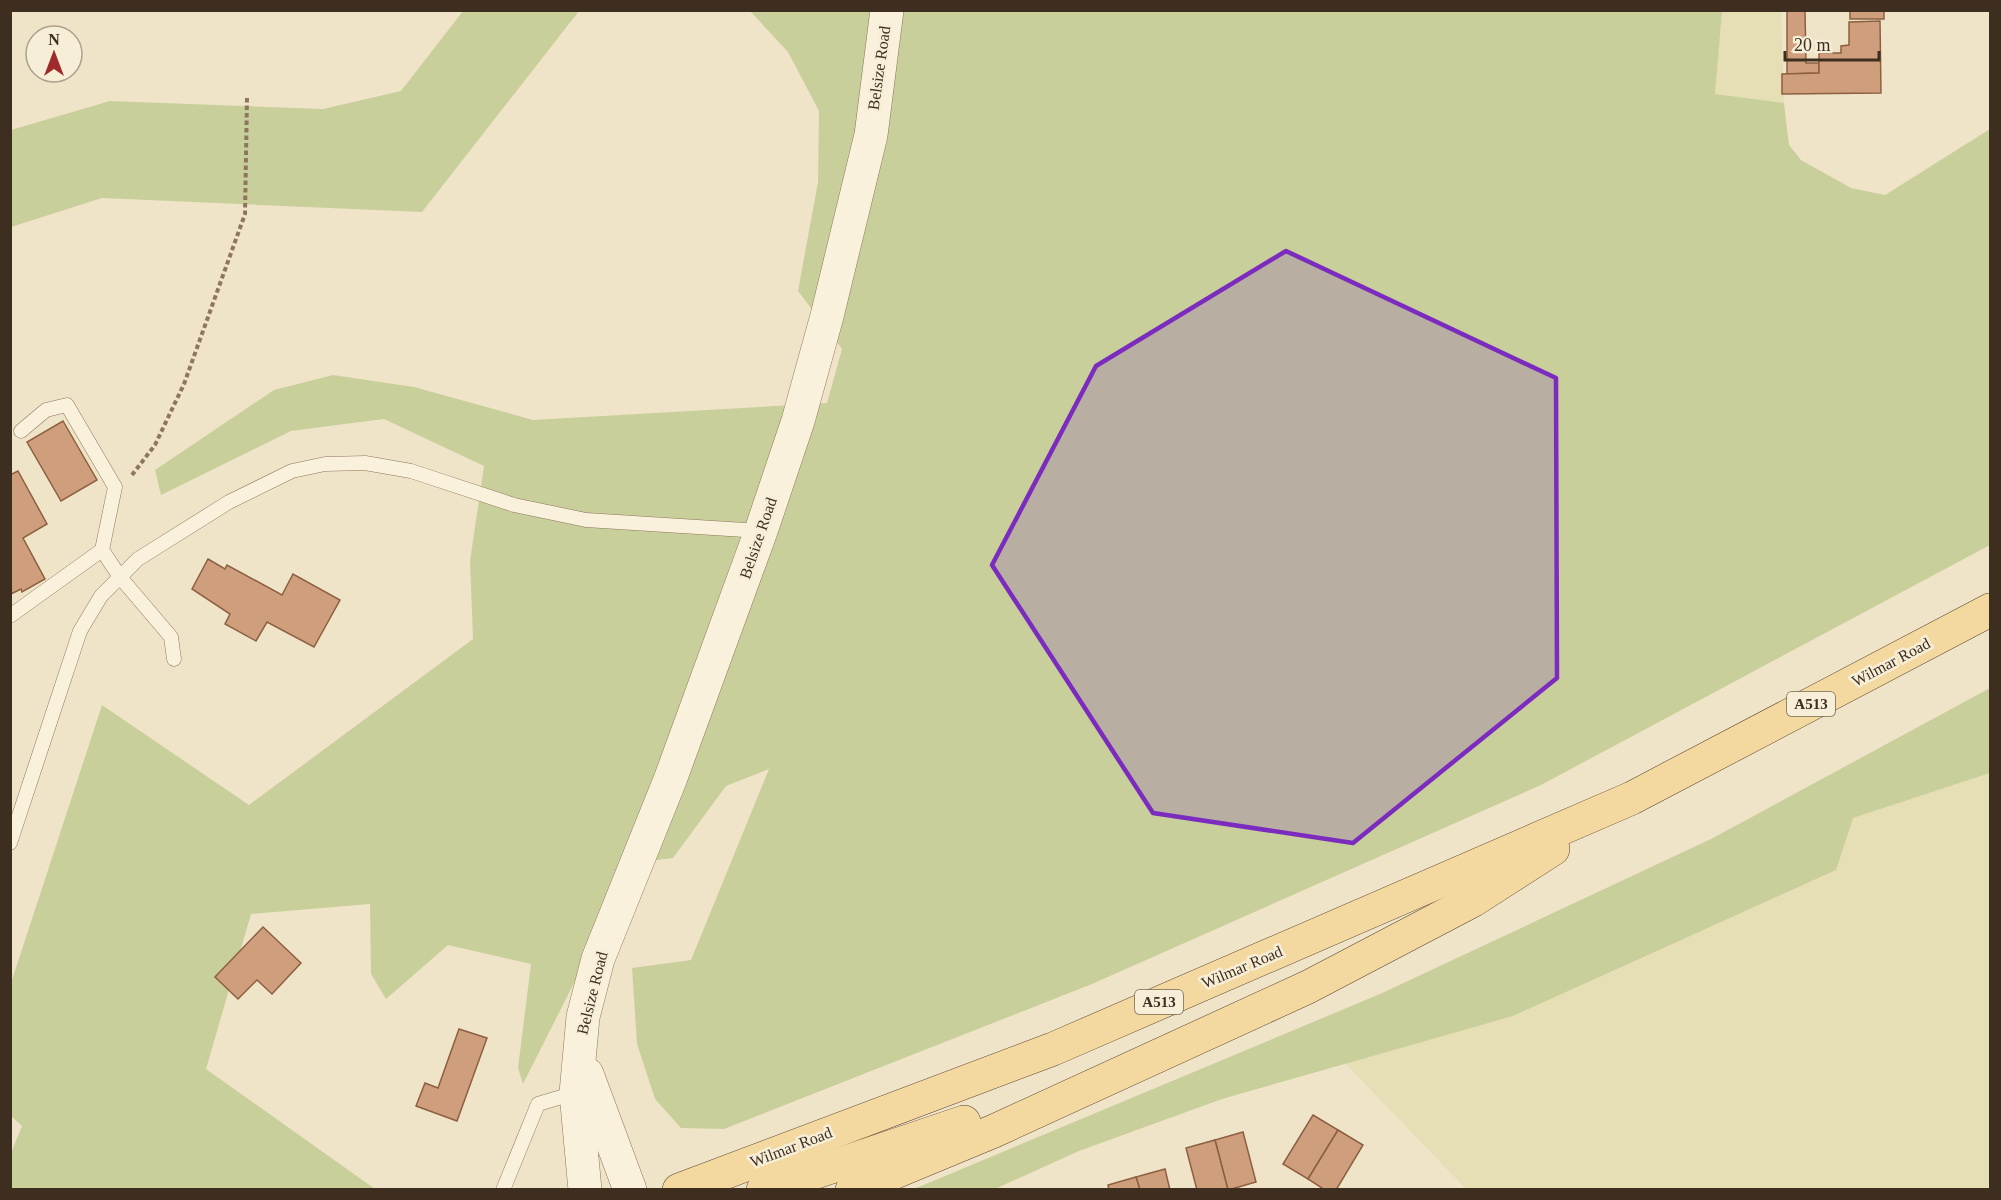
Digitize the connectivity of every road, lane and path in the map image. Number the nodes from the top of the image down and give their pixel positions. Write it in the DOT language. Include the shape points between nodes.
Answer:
graph roads {
  1 [pos="887,10"];
  2 [pos="247,97"];
  3 [pos="21,431"];
  4 [pos="115,487"];
  5 [pos="762,531"];
  6 [pos="102,550"];
  7 [pos="120,577"];
  8 [pos="1990,610"];
  9 [pos="10,616"];
  10 [pos="174,659"];
  11 [pos="1632,798"];
  12 [pos="10,843"];
  13 [pos="1162,1055"];
  14 [pos="584,1091"];
  15 [pos="503,1190"];
  16 [pos="585,1190"];
  17 [pos="630,1190"];
  18 [pos="679,1190"];
  19 [pos="764,1190"];
  20 [pos="852,1190"];
  1 -- 5 [label="street, Belsize Road" via="871,135 798,422"];
  2 -- 4 [label="path" via="245,214 184,384 155,445 129,480"];
  3 -- 4 [label="lane" via="46,410 67,405"];
  4 -- 6 [label="lane"];
  5 -- 7 [label="lane" via="586,520 514,505 411,471 365,463 325,464 292,471 229,502 138,559"];
  5 -- 14 [label="street, Belsize Road" via="670,780 598,959 579,1050"];
  6 -- 7 [label="lane"];
  6 -- 9 [label="lane"];
  7 -- 10 [label="lane" via="171,637"];
  7 -- 12 [label="lane" via="101,596 80,631"];
  8 -- 11 [label="main road, Wilmar Road / A513"];
  11 -- 13 [label="main road, Wilmar Road / A513" via="1472,901 1308,987"];
  11 -- 18 [label="main road, Wilmar Road / A513" via="1053,1048"];
  13 -- 19 [label="main road, A513"];
  13 -- 20 [label="main road, Wilmar Road / A513"];
  14 -- 15 [label="lane" via="538,1104"];
  14 -- 16 [label="street, Belsize Road"];
  14 -- 17 [label="street, Belsize Road"];
}
